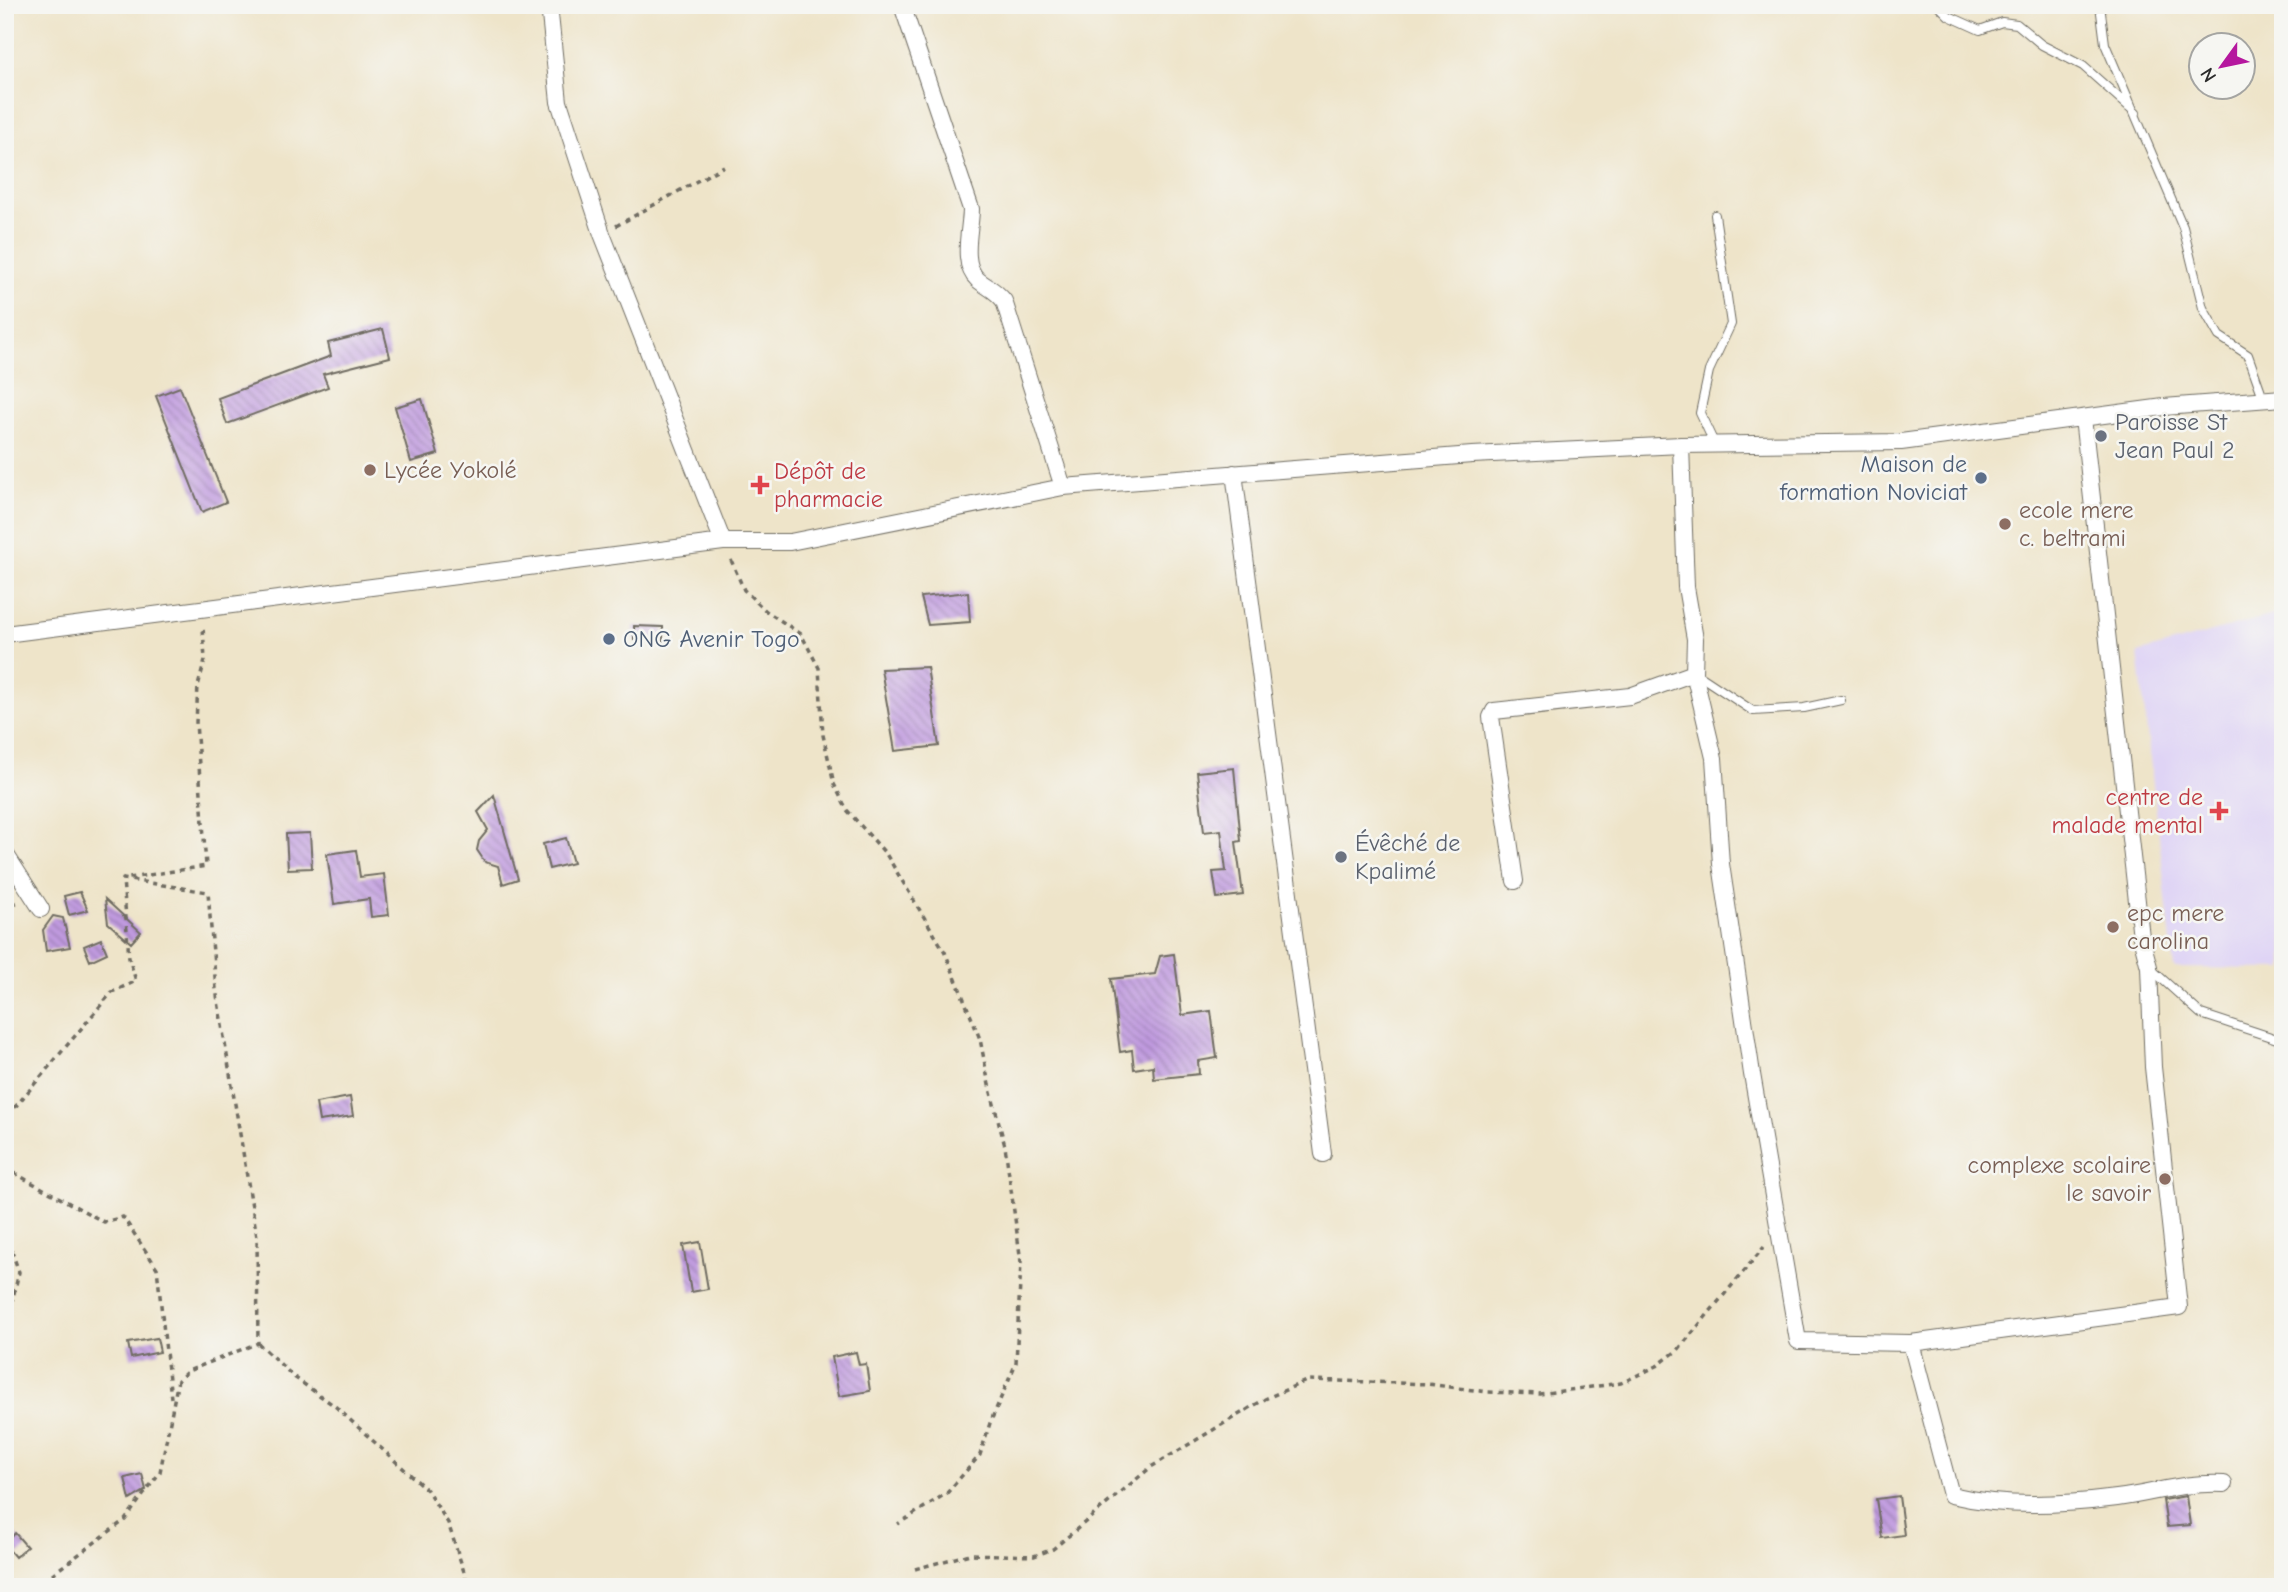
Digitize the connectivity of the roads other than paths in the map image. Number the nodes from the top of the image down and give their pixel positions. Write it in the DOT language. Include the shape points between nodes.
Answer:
graph roads {
  1 [pos="549,5"];
  2 [pos="1938,5"];
  3 [pos="2100,5"];
  4 [pos="904,6"];
  5 [pos="2138,115"];
  6 [pos="1714,215"];
  7 [pos="2283,398"];
  8 [pos="2264,400"];
  9 [pos="2082,418"];
  10 [pos="1681,445"];
  11 [pos="1715,445"];
  12 [pos="1234,473"];
  13 [pos="1063,487"];
  14 [pos="723,542"];
  15 [pos="5,634"];
  16 [pos="1694,673"];
  17 [pos="1841,700"];
  18 [pos="5,853"];
  19 [pos="1515,881"];
  20 [pos="41,909"];
  21 [pos="2149,967"];
  22 [pos="2283,1041"];
  23 [pos="1323,1154"];
  24 [pos="1911,1343"];
  25 [pos="2224,1483"];
  1 -- 14 [label="street" via="559,102 602,234"];
  2 -- 5 [label="lane" via="1980,30 2001,22 2017,24 2042,46 2083,66"];
  3 -- 5 [label="lane" via="2105,44"];
  4 -- 13 [label="street" via="971,209 968,251 972,272 1004,301"];
  5 -- 8 [label="lane" via="2183,227 2203,308 2219,336 2248,355"];
  6 -- 11 [label="lane" via="1731,324 1709,371 1700,413"];
  7 -- 8 [label="street"];
  8 -- 9 [label="street"];
  9 -- 11 [label="street" via="1901,442"];
  9 -- 21 [label="street" via="2141,937"];
  10 -- 11 [label="street"];
  10 -- 12 [label="street"];
  10 -- 16 [label="street"];
  12 -- 13 [label="street"];
  12 -- 23 [label="street"];
  13 -- 14 [label="street" via="790,542"];
  14 -- 15 [label="street"];
  16 -- 17 [label="lane" via="1753,711"];
  16 -- 19 [label="street" via="1630,696 1494,711 1491,717"];
  16 -- 24 [label="street" via="1714,758 1724,891 1798,1341"];
  18 -- 20 [label="street"];
  21 -- 22 [label="lane" via="2201,1014"];
  21 -- 24 [label="street" via="2153,1067 2179,1307"];
  24 -- 25 [label="street" via="1951,1495 1977,1502 2035,1505 2119,1498 2189,1482"];
}
